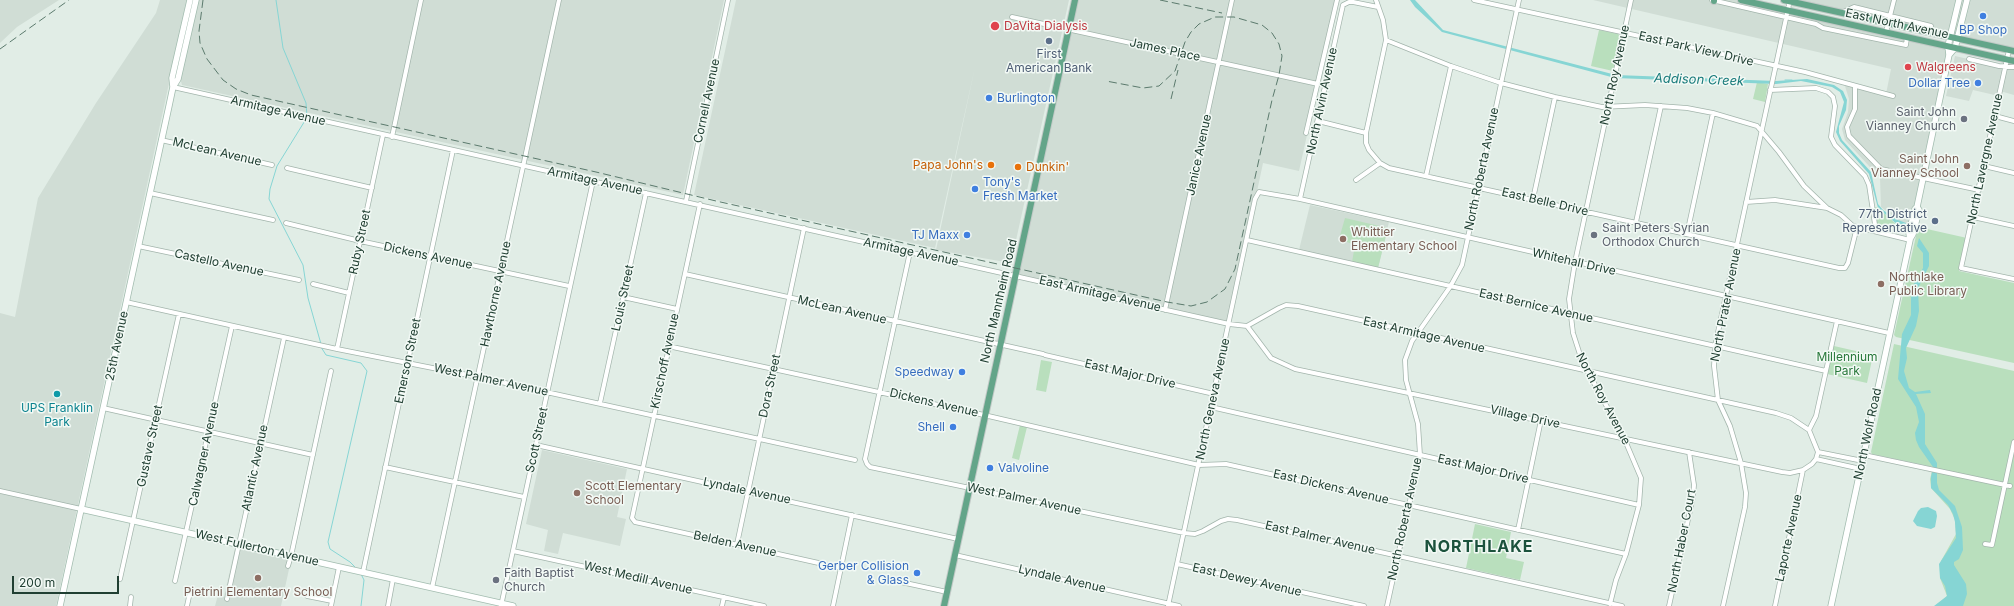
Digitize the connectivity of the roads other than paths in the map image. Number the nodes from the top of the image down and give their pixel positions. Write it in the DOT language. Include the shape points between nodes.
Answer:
graph roads {
  1 [pos="190,0"];
  2 [pos="196,0"];
  3 [pos="421,0"];
  4 [pos="559,0"];
  5 [pos="728,0"];
  6 [pos="1076,0"];
  7 [pos="1232,0"];
  8 [pos="1336,0"];
  9 [pos="1376,0"];
  10 [pos="1474,0"];
  11 [pos="1519,0"];
  12 [pos="1631,0"];
  13 [pos="1713,0"];
  14 [pos="1741,0"];
  15 [pos="1788,0"];
  16 [pos="1894,0"];
  17 [pos="1959,0"];
  18 [pos="1966,0"];
  19 [pos="1378,8"];
  20 [pos="1517,10"];
  21 [pos="1841,13"];
  22 [pos="1787,14"];
  23 [pos="1890,16"];
  24 [pos="1012,17"];
  25 [pos="1888,23"];
  26 [pos="1069,29"];
  27 [pos="1931,30"];
  28 [pos="1624,32"];
  29 [pos="1886,32"];
  30 [pos="1907,37"];
  31 [pos="1950,37"];
  32 [pos="1957,39"];
  33 [pos="1386,40"];
  34 [pos="1948,46"];
  35 [pos="1955,48"];
  36 [pos="2011,51"];
  37 [pos="1949,55"];
  38 [pos="1969,59"];
  39 [pos="2007,59"];
  40 [pos="2014,61"];
  41 [pos="1219,62"];
  42 [pos="178,64"];
  43 [pos="1451,66"];
  44 [pos="2005,66"];
  45 [pos="1775,67"];
  46 [pos="2014,67"];
  47 [pos="1501,83"];
  48 [pos="1318,84"];
  49 [pos="1855,86"];
  50 [pos="173,87"];
  51 [pos="1770,90"];
  52 [pos="1555,96"];
  53 [pos="1893,96"];
  54 [pos="1661,106"];
  55 [pos="1608,107"];
  56 [pos="1712,113"];
  57 [pos="1995,116"];
  58 [pos="1318,121"];
  59 [pos="2014,121"];
  60 [pos="1762,130"];
  61 [pos="1306,133"];
  62 [pos="1366,133"];
  63 [pos="383,135"];
  64 [pos="392,137"];
  65 [pos="161,140"];
  66 [pos="453,150"];
  67 [pos="1380,163"];
  68 [pos="272,165"];
  69 [pos="523,166"];
  70 [pos="1984,166"];
  71 [pos="287,168"];
  72 [pos="2014,173"];
  73 [pos="1426,176"];
  74 [pos="1924,178"];
  75 [pos="1356,180"];
  76 [pos="593,181"];
  77 [pos="1478,187"];
  78 [pos="372,188"];
  79 [pos="1979,190"];
  80 [pos="1259,192"];
  81 [pos="150,193"];
  82 [pos="646,193"];
  83 [pos="1300,199"];
  84 [pos="1533,199"];
  85 [pos="686,201"];
  86 [pos="1746,202"];
  87 [pos="700,204"];
  88 [pos="1828,208"];
  89 [pos="1586,211"];
  90 [pos="1973,217"];
  91 [pos="273,220"];
  92 [pos="1636,222"];
  93 [pos="286,223"];
  94 [pos="2014,226"];
  95 [pos="1857,227"];
  96 [pos="804,228"];
  97 [pos="1876,231"];
  98 [pos="1687,234"];
  99 [pos="1467,238"];
  100 [pos="1247,240"];
  101 [pos="1910,240"];
  102 [pos="360,241"];
  103 [pos="1737,245"];
  104 [pos="138,246"];
  105 [pos="910,252"];
  106 [pos="430,256"];
  107 [pos="1575,262"];
  108 [pos="500,271"];
  109 [pos="685,274"];
  110 [pos="1016,275"];
  111 [pos="2014,279"];
  112 [pos="299,280"];
  113 [pos="314,284"];
  114 [pos="569,286"];
  115 [pos="1450,286"];
  116 [pos="349,293"];
  117 [pos="1726,296"];
  118 [pos="622,297"];
  119 [pos="789,298"];
  120 [pos="126,302"];
  121 [pos="677,309"];
  122 [pos="1165,310"];
  123 [pos="179,314"];
  124 [pos="1570,314"];
  125 [pos="895,321"];
  126 [pos="1837,321"];
  127 [pos="1229,324"];
  128 [pos="232,326"];
  129 [pos="1247,326"];
  130 [pos="1417,333"];
  131 [pos="1889,333"];
  132 [pos="284,338"];
  133 [pos="1000,345"];
  134 [pos="668,346"];
  135 [pos="1715,346"];
  136 [pos="337,349"];
  137 [pos="407,363"];
  138 [pos="774,368"];
  139 [pos="331,371"];
  140 [pos="1588,371"];
  141 [pos="1826,371"];
  142 [pos="478,377"];
  143 [pos="879,391"];
  144 [pos="547,392"];
  145 [pos="1410,393"];
  146 [pos="1214,394"];
  147 [pos="1718,400"];
  148 [pos="600,404"];
  149 [pos="1211,407"];
  150 [pos="103,408"];
  151 [pos="654,415"];
  152 [pos="984,415"];
  153 [pos="156,420"];
  154 [pos="1541,420"];
  155 [pos="1808,430"];
  156 [pos="208,432"];
  157 [pos="759,438"];
  158 [pos="1624,438"];
  159 [pos="2014,442"];
  160 [pos="261,444"];
  161 [pos="536,445"];
  162 [pos="1689,452"];
  163 [pos="1818,452"];
  164 [pos="313,455"];
  165 [pos="1420,455"];
  166 [pos="1863,458"];
  167 [pos="1816,459"];
  168 [pos="855,460"];
  169 [pos="1741,463"];
  170 [pos="1199,465"];
  171 [pos="385,467"];
  172 [pos="642,468"];
  173 [pos="1861,469"];
  174 [pos="1803,470"];
  175 [pos="1528,479"];
  176 [pos="454,482"];
  177 [pos="2005,485"];
  178 [pos="2010,486"];
  179 [pos="969,488"];
  180 [pos="0,491"];
  181 [pos="748,491"];
  182 [pos="524,497"];
  183 [pos="1410,505"];
  184 [pos="1639,505"];
  185 [pos="81,509"];
  186 [pos="852,514"];
  187 [pos="632,518"];
  188 [pos="134,521"];
  189 [pos="1518,530"];
  190 [pos="186,533"];
  191 [pos="1184,533"];
  192 [pos="958,539"];
  193 [pos="239,544"];
  194 [pos="737,544"];
  195 [pos="1985,544"];
  196 [pos="513,551"];
  197 [pos="1626,554"];
  198 [pos="955,555"];
  199 [pos="291,556"];
  200 [pos="1398,556"];
  201 [pos="1177,564"];
  202 [pos="288,566"];
  203 [pos="338,566"];
  204 [pos="841,568"];
  205 [pos="362,572"];
  206 [pos="120,579"];
  207 [pos="393,579"];
  208 [pos="887,579"];
  209 [pos="176,582"];
  210 [pos="432,588"];
  211 [pos="190,592"];
  212 [pos="947,592"];
  213 [pos="308,596"];
  214 [pos="132,597"];
  215 [pos="724,598"];
  216 [pos="227,599"];
  217 [pos="332,601"];
  218 [pos="1169,604"];
  219 [pos="502,605"];
  220 [pos="1610,605"];
  221 [pos="60,606"];
  222 [pos="130,606"];
  223 [pos="187,606"];
  224 [pos="331,606"];
  225 [pos="388,606"];
  226 [pos="513,606"];
  227 [pos="722,606"];
  228 [pos="764,606"];
  229 [pos="833,606"];
  230 [pos="944,606"];
  231 [pos="1179,606"];
  232 [pos="1364,606"];
  233 [pos="1387,606"];
  234 [pos="1622,606"];
  235 [pos="1669,606"];
  236 [pos="1723,606"];
  237 [pos="1775,606"];
  238 [pos="1831,606"];
  1 -- 42 [label="main road"];
  2 -- 42 [label="main road"];
  3 -- 64 [label="street"];
  4 -- 69 [label="street, Hawthorne Avenue"];
  5 -- 85 [label="street, Cornell Avenue"];
  6 -- 26 [label="main road, North Mannheim Road"];
  7 -- 41 [label="street, Janice Avenue"];
  8 -- 48 [label="street"];
  9 -- 19 [label="street"];
  10 -- 20 [label="street, East Park View Drive"];
  11 -- 20 [label="street, North Roberta Avenue"];
  12 -- 28 [label="street, North Roy Avenue"];
  13 -- 22 [label="street, East North Avenue"];
  14 -- 22 [label="main road, East North Avenue"];
  15 -- 21 [label="main road, East North Avenue"];
  15 -- 22 [label="street, North Prater Avenue"];
  16 -- 23 [label="street"];
  17 -- 31 [label="main road, North Wolf Road"];
  18 -- 32 [label="main road"];
  19 -- 33 [label="street"];
  19 -- 58 [label="street, North Alvin Avenue" via="1353,2 1345,3 1342,8"];
  20 -- 28 [label="street, East Park View Drive"];
  20 -- 47 [label="street, North Roberta Avenue"];
  21 -- 23 [label="street" via="1854,7"];
  21 -- 25 [label="main road, East North Avenue"];
  22 -- 29 [label="main road, East North Avenue"];
  22 -- 30 [label="street, East North Avenue" via="1824,28 1906,45"];
  22 -- 45 [label="street, North Prater Avenue"];
  23 -- 25 [label="street"];
  23 -- 27 [label="street" via="1914,22"];
  24 -- 26 [label="street, James Place"];
  25 -- 27 [label="main road, East North Avenue"];
  25 -- 29 [label="street"];
  26 -- 41 [label="street, James Place"];
  26 -- 110 [label="main road, North Mannheim Road"];
  27 -- 31 [label="main road, East North Avenue"];
  28 -- 45 [label="street, East Park View Drive"];
  28 -- 55 [label="street, North Roy Avenue"];
  29 -- 30 [label="main road, East North Avenue"];
  30 -- 34 [label="main road, East North Avenue"];
  31 -- 32 [label="main road, East North Avenue"];
  31 -- 34 [label="main road, North Wolf Road"];
  32 -- 35 [label="main road"];
  32 -- 36 [label="main road, East North Avenue"];
  33 -- 43 [label="street"];
  33 -- 62 [label="street"];
  34 -- 35 [label="main road, East North Avenue"];
  34 -- 37 [label="main road, North Wolf Road"];
  35 -- 37 [label="main road, North Wolf Road"];
  35 -- 39 [label="main road, East North Avenue"];
  36 -- 39 [label="street, North Lavergne Avenue"];
  37 -- 74 [label="main road, North Wolf Road"];
  38 -- 44 [label="street"];
  39 -- 40 [label="main road, East North Avenue"];
  39 -- 44 [label="street, North Lavergne Avenue"];
  41 -- 48 [label="street, James Place"];
  41 -- 122 [label="street, Janice Avenue"];
  42 -- 50 [label="main road, 25th Avenue" via="172,78"];
  43 -- 47 [label="street"];
  43 -- 73 [label="street"];
  44 -- 46 [label="street"];
  44 -- 57 [label="street, North Lavergne Avenue"];
  45 -- 49 [label="street, East Park View Drive"];
  45 -- 51 [label="street, North Prater Avenue"];
  47 -- 52 [label="street"];
  47 -- 77 [label="street, North Roberta Avenue"];
  48 -- 61 [label="street"];
  49 -- 53 [label="street, East Park View Drive"];
  49 -- 74 [label="street" via="1855,109 1847,127 1850,138 1881,169"];
  50 -- 63 [label="street, Armitage Avenue"];
  50 -- 65 [label="main road, 25th Avenue"];
  51 -- 60 [label="street, North Prater Avenue"];
  51 -- 97 [label="street" via="1816,88 1828,92 1833,97 1835,106 1831,138 1865,176 1869,185"];
  52 -- 55 [label="street"];
  52 -- 84 [label="street"];
  54 -- 55 [label="street"];
  54 -- 56 [label="street"];
  54 -- 92 [label="street"];
  55 -- 89 [label="street, North Roy Avenue"];
  56 -- 60 [label="street"];
  56 -- 98 [label="street"];
  57 -- 59 [label="street"];
  57 -- 70 [label="street, North Lavergne Avenue"];
  58 -- 62 [label="street"];
  58 -- 83 [label="street, North Alvin Avenue"];
  60 -- 86 [label="street, North Prater Avenue"];
  60 -- 88 [label="street" via="1800,182"];
  62 -- 67 [label="street" via="1369,150"];
  63 -- 64 [label="street, Armitage Avenue"];
  63 -- 78 [label="street, Ruby Street"];
  64 -- 66 [label="street, Armitage Avenue"];
  65 -- 68 [label="street, McLean Avenue"];
  65 -- 81 [label="main road, 25th Avenue"];
  66 -- 69 [label="street, Armitage Avenue"];
  66 -- 106 [label="street, Emerson Street"];
  67 -- 73 [label="street, East Belle Drive" via="1389,168"];
  67 -- 75 [label="street"];
  69 -- 76 [label="street, Armitage Avenue"];
  69 -- 108 [label="street, Hawthorne Avenue"];
  70 -- 72 [label="street"];
  70 -- 79 [label="street, North Lavergne Avenue"];
  71 -- 78 [label="street"];
  73 -- 77 [label="street, East Belle Drive"];
  74 -- 79 [label="street"];
  74 -- 101 [label="main road, North Wolf Road" via="1909,233"];
  76 -- 82 [label="street, Armitage Avenue"];
  76 -- 114 [label="street, Scott Street"];
  77 -- 84 [label="street, East Belle Drive"];
  77 -- 99 [label="street, North Roberta Avenue"];
  78 -- 102 [label="street, Ruby Street"];
  79 -- 90 [label="street, North Lavergne Avenue"];
  80 -- 83 [label="street, Whitehall Drive"];
  80 -- 100 [label="street, North Geneva Avenue" via="1255,199"];
  81 -- 91 [label="street"];
  81 -- 104 [label="main road, 25th Avenue"];
  82 -- 85 [label="street, Armitage Avenue"];
  82 -- 118 [label="street, Louis Street"];
  83 -- 99 [label="street, Whitehall Drive"];
  84 -- 89 [label="street, East Belle Drive"];
  85 -- 87 [label="street, Armitage Avenue"];
  86 -- 88 [label="street" via="1775,200"];
  86 -- 103 [label="street, North Prater Avenue"];
  87 -- 96 [label="street, Armitage Avenue"];
  87 -- 109 [label="street, Kirschoff Avenue"];
  88 -- 95 [label="street"];
  89 -- 92 [label="street, East Belle Drive"];
  89 -- 107 [label="street, North Roy Avenue"];
  90 -- 94 [label="street"];
  90 -- 111 [label="street, North Lavergne Avenue" via="1961,268"];
  92 -- 98 [label="street, East Belle Drive"];
  93 -- 102 [label="street, Dickens Avenue"];
  95 -- 97 [label="street"];
  95 -- 103 [label="street, East Belle Drive" via="1848,263 1842,268"];
  96 -- 105 [label="street, Armitage Avenue"];
  96 -- 119 [label="street, Dora Street"];
  97 -- 101 [label="street"];
  98 -- 103 [label="street, East Belle Drive"];
  99 -- 107 [label="street, Whitehall Drive"];
  99 -- 115 [label="street, North Roberta Avenue" via="1462,264"];
  100 -- 115 [label="street, East Bernice Avenue"];
  100 -- 127 [label="street, North Geneva Avenue"];
  101 -- 131 [label="main road, North Wolf Road"];
  102 -- 106 [label="street, Dickens Avenue"];
  102 -- 116 [label="street, Ruby Street"];
  103 -- 117 [label="street, North Prater Avenue"];
  104 -- 112 [label="street, Castello Avenue"];
  104 -- 120 [label="main road, 25th Avenue"];
  105 -- 110 [label="street, Armitage Avenue"];
  105 -- 125 [label="street"];
  106 -- 108 [label="street, Dickens Avenue"];
  106 -- 137 [label="street, Emerson Street"];
  107 -- 117 [label="street, Whitehall Drive"];
  107 -- 124 [label="street, North Roy Avenue" via="1570,292"];
  108 -- 114 [label="street, Dickens Avenue"];
  108 -- 142 [label="street, Hawthorne Avenue"];
  109 -- 119 [label="street, McLean Avenue"];
  109 -- 121 [label="street, Kirschoff Avenue"];
  110 -- 122 [label="street, East Armitage Avenue"];
  110 -- 133 [label="main road, North Mannheim Road"];
  113 -- 116 [label="street"];
  114 -- 144 [label="street, Scott Street"];
  115 -- 124 [label="street, East Bernice Avenue"];
  115 -- 130 [label="street, North Roberta Avenue"];
  116 -- 136 [label="street, Ruby Street"];
  117 -- 126 [label="street, Whitehall Drive"];
  117 -- 135 [label="street, North Prater Avenue"];
  118 -- 121 [label="street"];
  118 -- 148 [label="street, Louis Street"];
  119 -- 125 [label="street, McLean Avenue"];
  119 -- 138 [label="street, Dora Street"];
  120 -- 123 [label="street, West Palmer Avenue"];
  120 -- 150 [label="main road, 25th Avenue"];
  121 -- 134 [label="street, Kirschoff Avenue"];
  122 -- 127 [label="street, East Armitage Avenue"];
  123 -- 128 [label="street, West Palmer Avenue"];
  123 -- 153 [label="street, Gustave Street"];
  124 -- 135 [label="street, East Bernice Avenue"];
  124 -- 140 [label="street, North Roy Avenue" via="1577,348"];
  125 -- 133 [label="street, McLean Avenue"];
  125 -- 143 [label="street"];
  126 -- 131 [label="street, Whitehall Drive"];
  126 -- 141 [label="street"];
  127 -- 129 [label="street, East Armitage Avenue"];
  127 -- 146 [label="street, North Geneva Avenue"];
  128 -- 132 [label="street, West Palmer Avenue"];
  128 -- 156 [label="street, Calwagner Avenue"];
  129 -- 130 [label="street, East Armitage Avenue" via="1268,313 1286,306 1298,306"];
  129 -- 145 [label="street, Village Drive" via="1264,351 1282,364 1295,369"];
  130 -- 140 [label="street, East Armitage Avenue"];
  130 -- 145 [label="street, North Roberta Avenue" via="1405,360 1406,380"];
  131 -- 166 [label="main road, North Wolf Road"];
  132 -- 136 [label="street, West Palmer Avenue"];
  132 -- 160 [label="street, Atlantic Avenue"];
  133 -- 146 [label="street, East Major Drive"];
  133 -- 152 [label="main road, North Mannheim Road"];
  134 -- 138 [label="street, Dickens Avenue"];
  134 -- 151 [label="street, Kirschoff Avenue"];
  135 -- 141 [label="street, East Bernice Avenue"];
  135 -- 147 [label="street, North Prater Avenue" via="1714,366"];
  136 -- 137 [label="street, West Palmer Avenue"];
  137 -- 142 [label="street, West Palmer Avenue"];
  137 -- 171 [label="street, Emerson Street"];
  138 -- 143 [label="street, Dickens Avenue"];
  138 -- 157 [label="street, Dora Street"];
  139 -- 164 [label="street"];
  140 -- 147 [label="street, East Armitage Avenue"];
  140 -- 158 [label="street, North Roy Avenue"];
  141 -- 155 [label="street" via="1816,416"];
  142 -- 144 [label="street, West Palmer Avenue"];
  142 -- 176 [label="street, Hawthorne Avenue"];
  143 -- 152 [label="street, Dickens Avenue"];
  143 -- 179 [label="street, West Palmer Avenue" via="866,463"];
  144 -- 148 [label="street, West Palmer Avenue"];
  144 -- 161 [label="street, Scott Street"];
  145 -- 154 [label="street, Village Drive"];
  145 -- 165 [label="street, North Roberta Avenue" via="1418,424"];
  146 -- 149 [label="street, North Geneva Avenue"];
  147 -- 155 [label="street, East Armitage Avenue" via="1791,418"];
  147 -- 169 [label="street, North Prater Avenue" via="1730,426"];
  148 -- 151 [label="street, West Palmer Avenue"];
  149 -- 165 [label="street, East Major Drive"];
  149 -- 170 [label="street, North Geneva Avenue"];
  150 -- 153 [label="street"];
  150 -- 185 [label="main road, 25th Avenue"];
  151 -- 157 [label="street, West Palmer Avenue"];
  151 -- 172 [label="street, Kirschoff Avenue"];
  152 -- 170 [label="street, Dickens Avenue"];
  152 -- 179 [label="main road, North Mannheim Road"];
  153 -- 156 [label="street"];
  153 -- 188 [label="street, Gustave Street"];
  154 -- 158 [label="street, Village Drive"];
  154 -- 175 [label="street"];
  155 -- 163 [label="street"];
  156 -- 160 [label="street"];
  156 -- 190 [label="street, Calwagner Avenue"];
  157 -- 168 [label="street, West Palmer Avenue"];
  157 -- 181 [label="street, Dora Street"];
  158 -- 162 [label="street, Village Drive"];
  158 -- 184 [label="street, North Roy Avenue" via="1642,478"];
  159 -- 177 [label="street"];
  160 -- 164 [label="street"];
  160 -- 193 [label="street, Atlantic Avenue"];
  161 -- 172 [label="street, Lyndale Avenue"];
  161 -- 182 [label="street, Scott Street"];
  162 -- 169 [label="street, Village Drive"];
  162 -- 235 [label="street, North Haber Court" via="1693,497"];
  163 -- 166 [label="street"];
  163 -- 167 [label="street"];
  164 -- 199 [label="street"];
  165 -- 175 [label="street, East Major Drive"];
  165 -- 183 [label="street, North Roberta Avenue"];
  166 -- 173 [label="main road, North Wolf Road"];
  166 -- 177 [label="street" via="1932,469"];
  167 -- 173 [label="street"];
  167 -- 174 [label="street"];
  169 -- 174 [label="street, Village Drive" via="1790,473"];
  169 -- 236 [label="street, North Prater Avenue" via="1745,480 1745,507"];
  170 -- 183 [label="street, East Dickens Avenue" via="1226,464"];
  170 -- 191 [label="street, North Geneva Avenue"];
  171 -- 176 [label="street"];
  171 -- 205 [label="street, Emerson Street"];
  172 -- 181 [label="street, Lyndale Avenue"];
  172 -- 187 [label="street, Kirschoff Avenue"];
  173 -- 238 [label="main road, North Wolf Road"];
  174 -- 237 [label="street, Laporte Avenue"];
  175 -- 184 [label="street, East Major Drive"];
  175 -- 189 [label="street"];
  176 -- 182 [label="street"];
  176 -- 210 [label="street, Hawthorne Avenue"];
  177 -- 178 [label="street"];
  177 -- 195 [label="street" via="1992,545"];
  179 -- 191 [label="street, West Palmer Avenue"];
  179 -- 192 [label="main road, North Mannheim Road"];
  180 -- 185 [label="street, West Fullerton Avenue"];
  181 -- 186 [label="street, Lyndale Avenue"];
  181 -- 194 [label="street, Dora Street"];
  182 -- 196 [label="street, Scott Street"];
  183 -- 189 [label="street, East Dickens Avenue"];
  183 -- 200 [label="street, North Roberta Avenue"];
  184 -- 197 [label="street, North Roy Avenue"];
  185 -- 188 [label="main road, West Fullerton Avenue"];
  185 -- 221 [label="main road, 25th Avenue"];
  186 -- 192 [label="street, Lyndale Avenue"];
  186 -- 204 [label="street"];
  187 -- 194 [label="street, Belden Avenue" via="635,522"];
  188 -- 190 [label="main road, West Fullerton Avenue"];
  188 -- 206 [label="street, Gustave Street"];
  189 -- 197 [label="street, East Dickens Avenue"];
  190 -- 193 [label="main road, West Fullerton Avenue"];
  190 -- 209 [label="street, Calwagner Avenue"];
  191 -- 200 [label="street, East Palmer Avenue" via="1203,532 1228,519"];
  191 -- 201 [label="street, North Geneva Avenue"];
  192 -- 198 [label="main road, North Mannheim Road"];
  193 -- 199 [label="main road, West Fullerton Avenue"];
  193 -- 216 [label="street, Atlantic Avenue"];
  194 -- 204 [label="street, Belden Avenue"];
  196 -- 215 [label="street, West Medill Avenue"];
  196 -- 219 [label="street, Scott Street"];
  197 -- 220 [label="street, North Roy Avenue"];
  198 -- 212 [label="main road, North Mannheim Road"];
  198 -- 218 [label="street, Lyndale Avenue"];
  199 -- 202 [label="street"];
  199 -- 203 [label="main road, West Fullerton Avenue"];
  200 -- 220 [label="street, East Palmer Avenue"];
  200 -- 233 [label="street, North Roberta Avenue"];
  201 -- 218 [label="street, North Geneva Avenue"];
  201 -- 232 [label="street, East Dewey Avenue"];
  203 -- 205 [label="main road, West Fullerton Avenue"];
  203 -- 217 [label="street"];
  204 -- 229 [label="street"];
  205 -- 207 [label="main road, West Fullerton Avenue"];
  207 -- 210 [label="main road, West Fullerton Avenue"];
  207 -- 225 [label="street"];
  208 -- 212 [label="street"];
  210 -- 219 [label="main road, West Fullerton Avenue"];
  211 -- 223 [label="street"];
  212 -- 230 [label="main road, North Mannheim Road"];
  213 -- 217 [label="street"];
  214 -- 222 [label="street"];
  215 -- 227 [label="street"];
  215 -- 228 [label="street, West Medill Avenue"];
  217 -- 224 [label="street"];
  218 -- 231 [label="street, Lyndale Avenue"];
  219 -- 226 [label="main road, West Fullerton Avenue"];
  220 -- 234 [label="street, East Palmer Avenue"];
}
